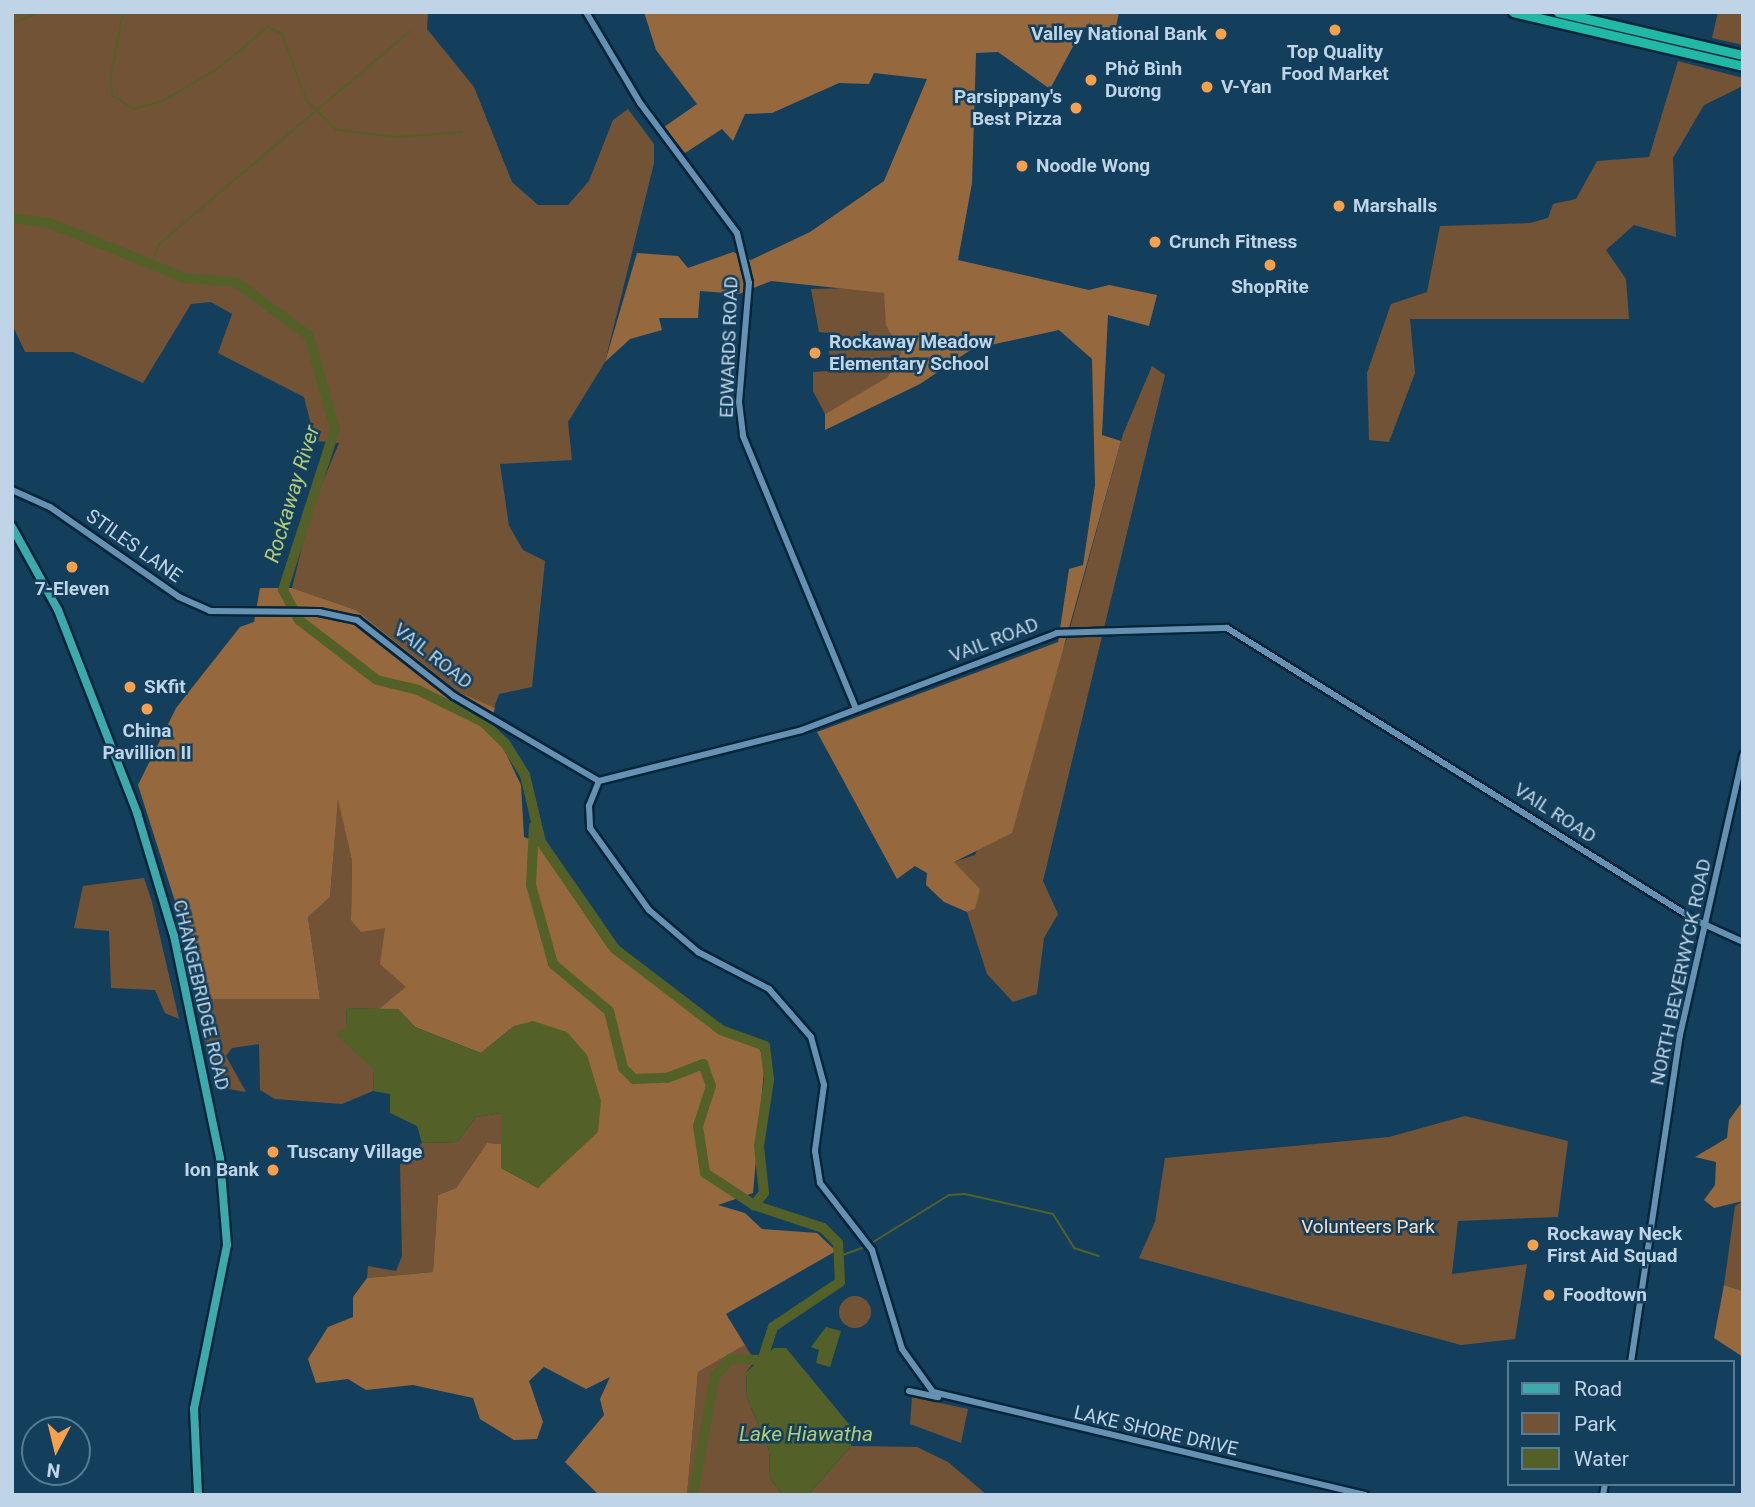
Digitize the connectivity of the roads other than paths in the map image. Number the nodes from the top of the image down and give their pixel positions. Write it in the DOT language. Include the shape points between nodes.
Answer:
graph roads {
  1 [pos="586,12"];
  2 [pos="1513,12"];
  3 [pos="1558,12"];
  4 [pos="1743,55"];
  5 [pos="1743,66"];
  6 [pos="12,490"];
  7 [pos="21,495"];
  8 [pos="12,498"];
  9 [pos="12,527"];
  10 [pos="233,614"];
  11 [pos="856,709"];
  12 [pos="1743,755"];
  13 [pos="599,781"];
  14 [pos="1706,926"];
  15 [pos="1743,942"];
  16 [pos="1631,1360"];
  17 [pos="909,1391"];
  18 [pos="940,1398"];
  19 [pos="198,1495"];
  20 [pos="1365,1495"];
  1 -- 11 [label="street, EDWARDS ROAD" via="625,81 722,205 742,244 749,283 739,402 743,436"];
  2 -- 5 [label="highway"];
  3 -- 4 [label="highway"];
  6 -- 7 [label="street, STILES LANE"];
  7 -- 8 [label="street"];
  7 -- 10 [label="street, STILES LANE" via="69,520 191,604"];
  9 -- 19 [label="main road, CHANGEBRIDGE ROAD" via="58,610 137,813 174,936 218,1146 227,1245 220,1302 194,1409"];
  10 -- 13 [label="street, VAIL ROAD" via="311,612 366,625 454,696"];
  11 -- 13 [label="street, VAIL ROAD" via="802,730"];
  11 -- 14 [label="street, VAIL ROAD" via="1076,629 1227,628"];
  12 -- 14 [label="street, NORTH BEVERWYCK ROAD"];
  13 -- 18 [label="street" via="589,806 590,828 649,910 698,952 769,989 811,1037 824,1085 817,1175 830,1202 872,1250 902,1349"];
  14 -- 15 [label="street, VAIL ROAD"];
  14 -- 16 [label="street, NORTH BEVERWYCK ROAD" via="1677,1053"];
  17 -- 18 [label="street, LAKE SHORE DRIVE"];
  18 -- 20 [label="street, LAKE SHORE DRIVE"];
}
